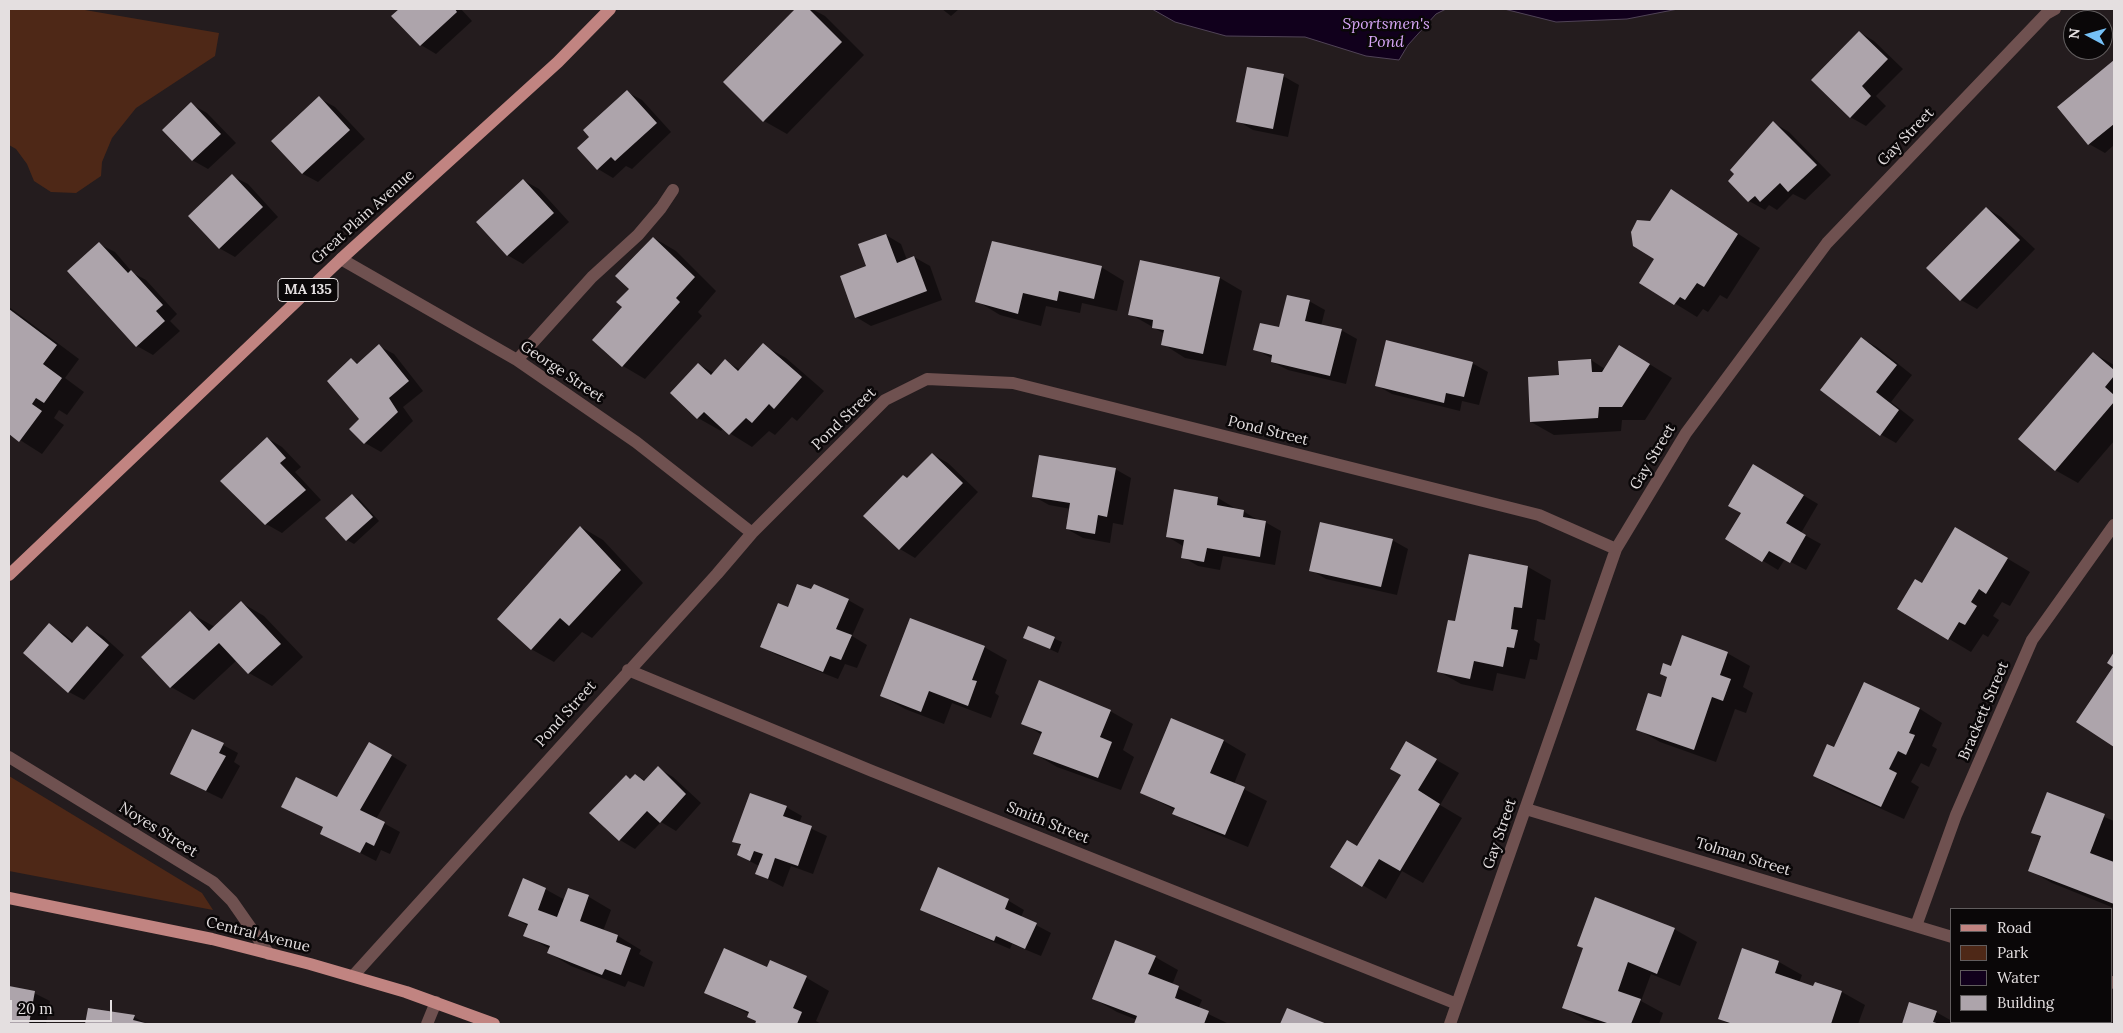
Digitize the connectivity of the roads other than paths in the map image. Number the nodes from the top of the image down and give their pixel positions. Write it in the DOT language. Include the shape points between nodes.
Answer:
graph roads {
  1 [pos="610,9"];
  2 [pos="2055,9"];
  3 [pos="673,190"];
  4 [pos="341,259"];
  5 [pos="517,360"];
  6 [pos="2114,525"];
  7 [pos="752,533"];
  8 [pos="1616,549"];
  9 [pos="9,574"];
  10 [pos="628,670"];
  11 [pos="9,756"];
  12 [pos="1526,809"];
  13 [pos="9,898"];
  14 [pos="1916,926"];
  15 [pos="1950,936"];
  16 [pos="269,954"];
  17 [pos="353,976"];
  18 [pos="436,1002"];
  19 [pos="1457,1004"];
  20 [pos="427,1024"];
  21 [pos="494,1024"];
  22 [pos="1450,1024"];
  1 -- 4 [label="main road, Great Plain Avenue / MA 135" via="558,62"];
  2 -- 8 [label="street, Gay Street" via="2046,14 1827,242 1686,433"];
  3 -- 5 [label="street" via="638,235 592,277"];
  4 -- 5 [label="street, George Street"];
  4 -- 9 [label="main road, Great Plain Avenue / MA 135"];
  5 -- 7 [label="street, George Street" via="636,442"];
  6 -- 14 [label="street, Brackett Street" via="2032,640 1956,816"];
  7 -- 8 [label="street, Pond Street" via="885,400 927,378 1013,383 1539,516"];
  7 -- 10 [label="street, Pond Street"];
  8 -- 12 [label="street, Gay Street"];
  10 -- 17 [label="street, Pond Street"];
  10 -- 19 [label="street, Smith Street"];
  11 -- 16 [label="street, Noyes Street" via="213,882 232,902"];
  12 -- 14 [label="street, Tolman Street"];
  12 -- 19 [label="street, Gay Street"];
  13 -- 16 [label="main road, Central Avenue" via="202,937"];
  14 -- 15 [label="street, Tolman Street"];
  16 -- 17 [label="main road, Central Avenue"];
  17 -- 18 [label="main road, Central Avenue"];
  18 -- 20 [label="street"];
  18 -- 21 [label="main road, Central Avenue"];
  19 -- 22 [label="street, Gay Street"];
}
